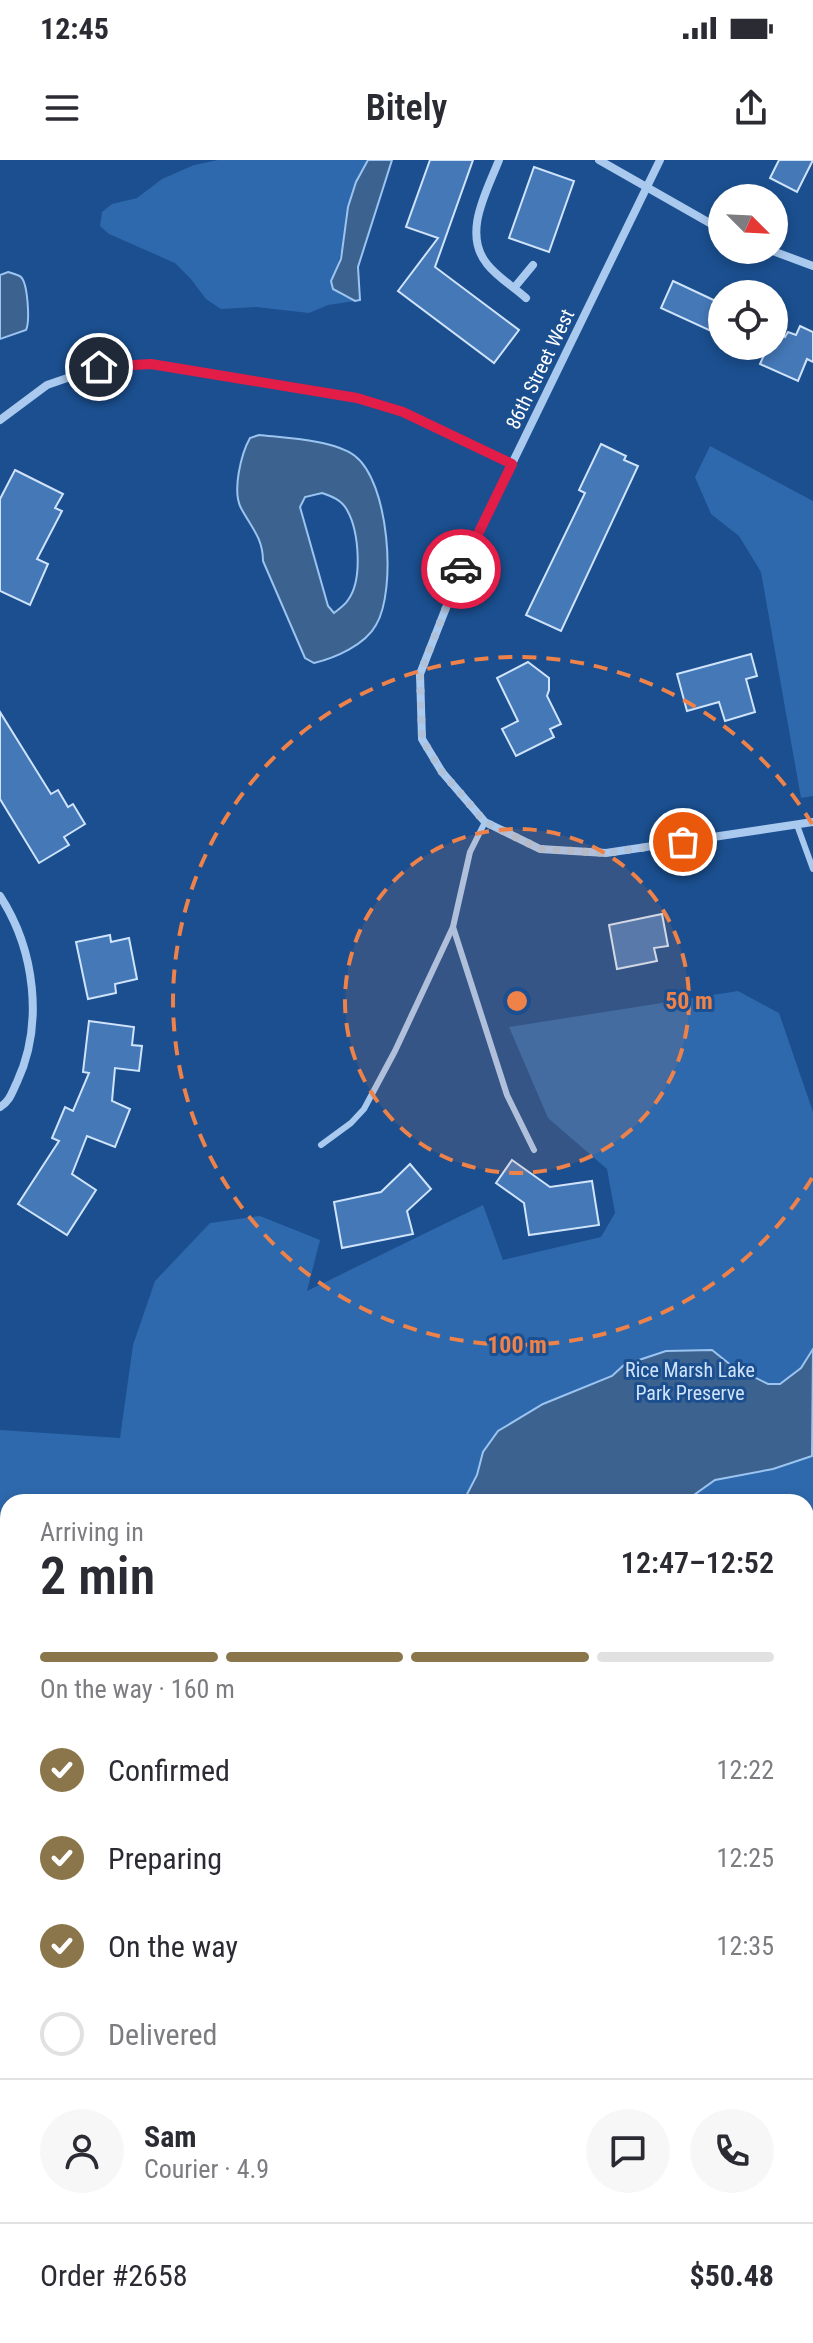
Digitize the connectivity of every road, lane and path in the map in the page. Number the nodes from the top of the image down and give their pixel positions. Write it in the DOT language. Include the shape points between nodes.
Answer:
graph roads {
  1 [pos="499,160"];
  2 [pos="599,160"];
  3 [pos="660,160"];
  4 [pos="647,188"];
  5 [pos="708,222"];
  6 [pos="788,257"];
  7 [pos="533,265"];
  8 [pos="813,266"];
  9 [pos="514,288"];
  10 [pos="526,298"];
  11 [pos="0,420"];
  12 [pos="512,464"];
  13 [pos="485,822"];
  14 [pos="813,822"];
  15 [pos="797,825"];
  16 [pos="813,869"];
  17 [pos="0,896"];
  18 [pos="453,927"];
  19 [pos="0,1107"];
  20 [pos="321,1145"];
  21 [pos="534,1150"];
  1 -- 9 [label="street" via="476,233 487,263"];
  2 -- 4 [label="street"];
  3 -- 4 [label="street, 86th Street West"];
  4 -- 5 [label="street"];
  4 -- 12 [label="street, 86th Street West"];
  6 -- 8 [label="street"];
  7 -- 9 [label="street"];
  9 -- 10 [label="street"];
  11 -- 12 [label="street" via="47,385 99,367 151,364 357,398 403,412"];
  12 -- 13 [label="street, 86th Street West" via="464,562 420,674 422,739 442,772"];
  13 -- 15 [label="street" via="540,849 606,853"];
  13 -- 18 [label="lane" via="470,852"];
  14 -- 15 [label="street"];
  15 -- 16 [label="lane"];
  17 -- 19 [label="street" via="22,944 33,1023 26,1063 8,1102"];
  18 -- 20 [label="lane" via="364,1109"];
  18 -- 21 [label="lane" via="507,1095"];
}
